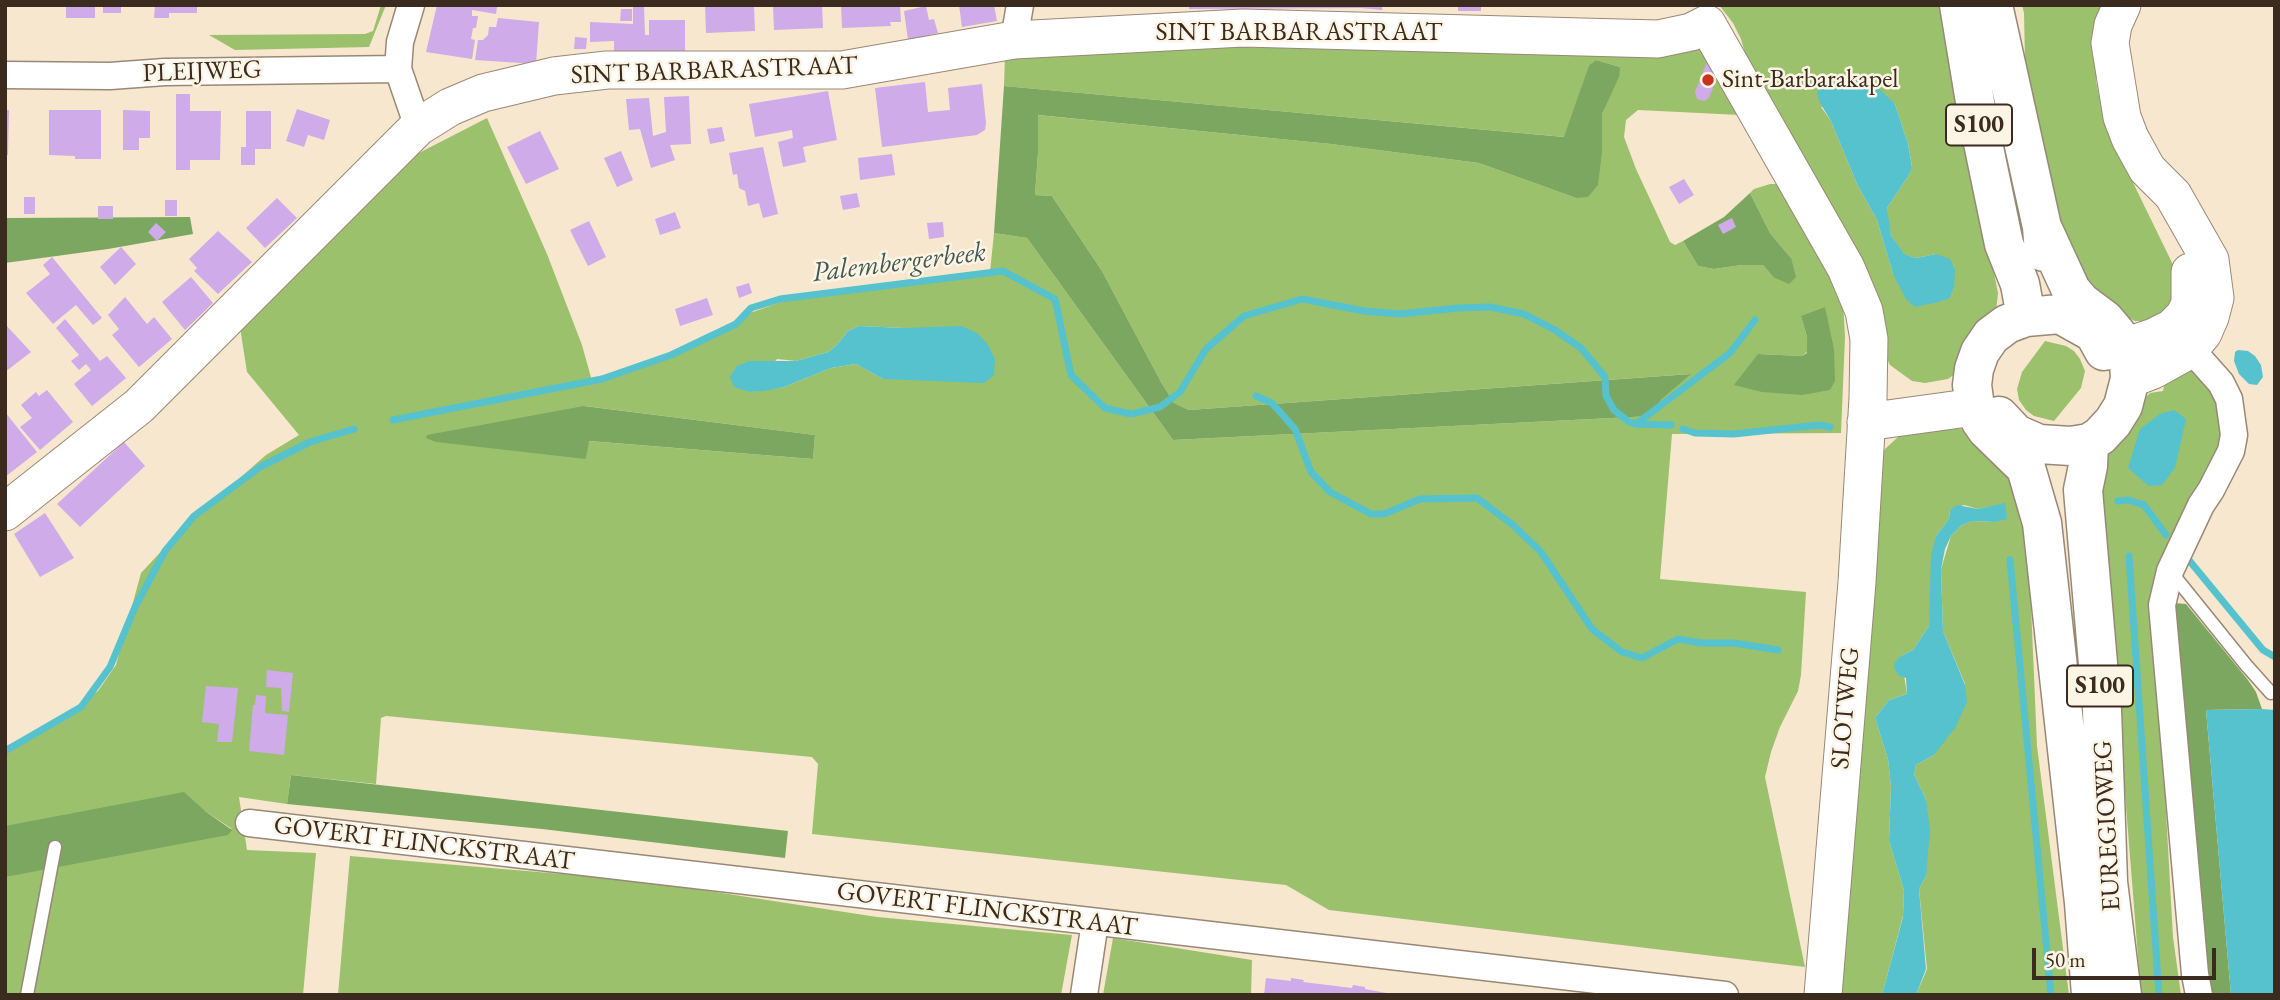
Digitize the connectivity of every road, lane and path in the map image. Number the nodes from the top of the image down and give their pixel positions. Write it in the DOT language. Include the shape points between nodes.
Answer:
graph roads {
  1 [pos="411,5"];
  2 [pos="1959,5"];
  3 [pos="1993,5"];
  4 [pos="2122,5"];
  5 [pos="2147,5"];
  6 [pos="1702,15"];
  7 [pos="1017,23"];
  8 [pos="398,69"];
  9 [pos="5,75"];
  10 [pos="2115,77"];
  11 [pos="418,127"];
  12 [pos="2043,314"];
  13 [pos="2180,339"];
  14 [pos="2119,359"];
  15 [pos="1980,399"];
  16 [pos="1867,410"];
  17 [pos="2054,447"];
  18 [pos="5,512"];
  19 [pos="2170,570"];
  20 [pos="2271,693"];
  21 [pos="249,823"];
  22 [pos="55,847"];
  23 [pos="1095,922"];
  24 [pos="27,995"];
  25 [pos="1084,995"];
  26 [pos="1725,995"];
  27 [pos="1824,995"];
  28 [pos="2091,995"];
  29 [pos="2122,995"];
  30 [pos="2199,995"];
  1 -- 8 [label="street"];
  2 -- 12 [label="main road, S100" via="2004,244"];
  3 -- 12 [label="main road, S100" via="2042,227 2063,276"];
  4 -- 10 [label="street" via="2110,43"];
  5 -- 10 [label="street"];
  6 -- 7 [label="street, SINT BARBARASTRAAT" via="1691,32 1658,39"];
  6 -- 16 [label="street, SLOTWEG" via="1860,298 1869,339"];
  7 -- 11 [label="street, SINT BARBARASTRAAT" via="842,71 607,70 554,76 483,93"];
  8 -- 9 [label="street, PLEIJWEG"];
  8 -- 11 [label="street"];
  10 -- 13 [label="street" via="2130,138 2190,272 2190,304"];
  11 -- 18 [label="street, SINT BARBARASTRAAT" via="139,406"];
  12 -- 14 [label="main road" via="2105,320 2116,333"];
  12 -- 15 [label="main road" via="1991,336 1974,369"];
  13 -- 14 [label="street" via="2154,337"];
  13 -- 19 [label="street" via="2221,383 2229,399 2234,435 2231,451"];
  14 -- 17 [label="main road" via="2109,373 2099,406"];
  15 -- 16 [label="street"];
  15 -- 17 [label="main road" via="1987,430"];
  16 -- 27 [label="street, SLOTWEG"];
  17 -- 28 [label="main road, EUREGIOWEG / S100" via="2026,468 2042,523"];
  17 -- 29 [label="main road, EUREGIOWEG / S100" via="2074,468 2083,490 2102,710 2108,882"];
  19 -- 20 [label="lane"];
  19 -- 30 [label="street" via="2162,605"];
  21 -- 23 [label="street, GOVERT FLINCKSTRAAT"];
  22 -- 24 [label="lane"];
  23 -- 25 [label="street"];
  23 -- 26 [label="street, GOVERT FLINCKSTRAAT"];
}
